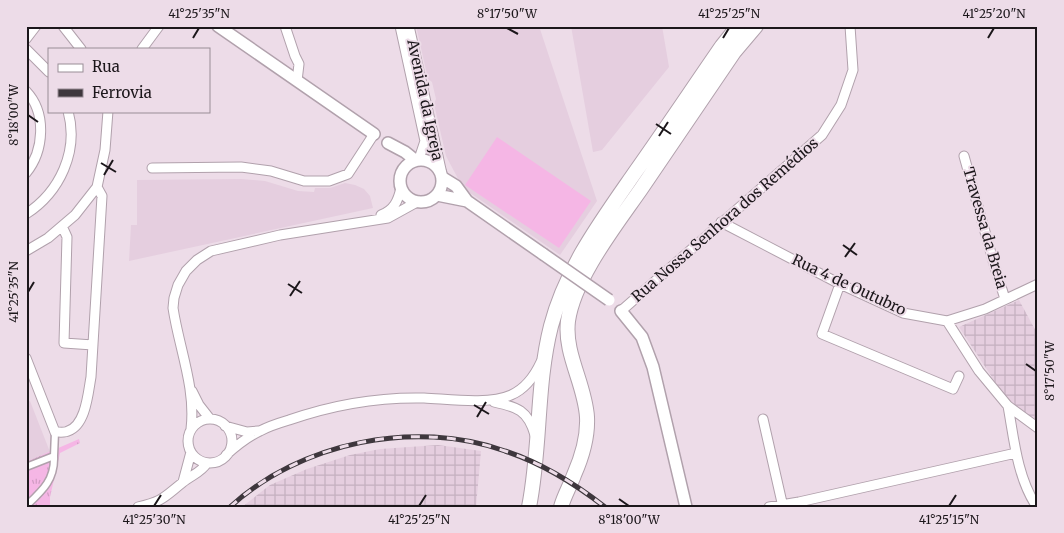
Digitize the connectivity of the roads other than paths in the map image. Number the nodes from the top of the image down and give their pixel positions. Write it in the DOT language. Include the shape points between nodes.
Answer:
graph roads {
  1 [pos="36,26"];
  2 [pos="63,26"];
  3 [pos="159,26"];
  4 [pos="218,26"];
  5 [pos="285,26"];
  6 [pos="400,26"];
  7 [pos="409,26"];
  8 [pos="738,26"];
  9 [pos="756,26"];
  10 [pos="843,26"];
  11 [pos="850,26"];
  12 [pos="26,39"];
  13 [pos="851,42"];
  14 [pos="80,48"];
  15 [pos="143,48"];
  16 [pos="26,49"];
  17 [pos="48,71"];
  18 [pos="297,81"];
  19 [pos="26,91"];
  20 [pos="68,112"];
  21 [pos="108,112"];
  22 [pos="374,134"];
  23 [pos="964,156"];
  24 [pos="417,160"];
  25 [pos="152,168"];
  26 [pos="404,169"];
  27 [pos="26,173"];
  28 [pos="442,176"];
  29 [pos="97,187"];
  30 [pos="401,188"];
  31 [pos="437,196"];
  32 [pos="467,201"];
  33 [pos="417,202"];
  34 [pos="26,214"];
  35 [pos="364,221"];
  36 [pos="721,222"];
  37 [pos="62,226"];
  38 [pos="26,251"];
  39 [pos="840,284"];
  40 [pos="1038,284"];
  41 [pos="1006,299"];
  42 [pos="609,300"];
  43 [pos="621,311"];
  44 [pos="948,321"];
  45 [pos="93,345"];
  46 [pos="546,350"];
  47 [pos="26,358"];
  48 [pos="959,376"];
  49 [pos="190,386"];
  50 [pos="489,400"];
  51 [pos="1008,406"];
  52 [pos="210,419"];
  53 [pos="762,419"];
  54 [pos="225,426"];
  55 [pos="1038,428"];
  56 [pos="191,429"];
  57 [pos="258,431"];
  58 [pos="55,432"];
  59 [pos="536,441"];
  60 [pos="190,452"];
  61 [pos="1016,453"];
  62 [pos="226,455"];
  63 [pos="54,456"];
  64 [pos="207,463"];
  65 [pos="26,467"];
  66 [pos="183,482"];
  67 [pos="1035,502"];
  68 [pos="156,505"];
  69 [pos="26,506"];
  70 [pos="783,506"];
  71 [pos="138,507"];
  72 [pos="530,507"];
  73 [pos="561,507"];
  74 [pos="686,507"];
  75 [pos="769,507"];
  1 -- 12 [label="street"];
  2 -- 14 [label="street"];
  3 -- 15 [label="street"];
  4 -- 18 [label="main road"];
  5 -- 18 [label="street" via="299,64"];
  6 -- 24 [label="street, Avenida da Igreja" via="425,141"];
  7 -- 28 [label="street, Avenida da Igreja"];
  8 -- 46 [label="main road" via="577,260 557,307"];
  9 -- 73 [label="main road" via="734,52 612,231 576,295 568,328 571,353 585,400 587,432 581,458"];
  10 -- 13 [label="street, Rua Nossa Senhora dos Remédios"];
  11 -- 13 [label="street, Rua Nossa Senhora dos Remédios"];
  13 -- 36 [label="street, Rua Nossa Senhora dos Remédios" via="853,70 842,105 822,134"];
  16 -- 17 [label="street"];
  18 -- 22 [label="main road"];
  19 -- 27 [label="street" via="34,102 41,126 37,154"];
  20 -- 34 [label="street" via="71,133 62,176 49,195"];
  21 -- 29 [label="street" via="105,150"];
  22 -- 25 [label="street" via="348,174 330,181 304,181 271,171 241,168"];
  23 -- 41 [label="street, Travessa da Breia"];
  24 -- 26 [label="main road"];
  24 -- 26 [label="main road" via="388,143"];
  24 -- 28 [label="main road" via="433,162"];
  26 -- 30 [label="main road"];
  28 -- 31 [label="main road" via="443,184"];
  28 -- 32 [label="main road" via="456,186"];
  29 -- 37 [label="street"];
  29 -- 45 [label="street" via="102,196"];
  30 -- 33 [label="main road"];
  30 -- 35 [label="street" via="393,208"];
  31 -- 32 [label="main road"];
  31 -- 33 [label="main road"];
  32 -- 42 [label="main road, bridge"];
  33 -- 35 [label="street" via="388,218"];
  35 -- 49 [label="street" via="232,246 211,251 197,260 186,271 174,298 176,323"];
  36 -- 39 [label="street, Rua 4 de Outubro"];
  36 -- 43 [label="street, Rua Nossa Senhora dos Remédios"];
  37 -- 38 [label="street"];
  37 -- 45 [label="street" via="67,237 64,343"];
  39 -- 44 [label="street, Rua 4 de Outubro" via="903,313"];
  39 -- 48 [label="street" via="822,334 953,389"];
  40 -- 41 [label="street, Rua 4 de Outubro"];
  41 -- 44 [label="street, Rua 4 de Outubro"];
  43 -- 74 [label="main road" via="642,337 653,367"];
  44 -- 51 [label="street" via="978,371"];
  45 -- 58 [label="street" via="87,402 80,421 68,432"];
  46 -- 50 [label="street" via="539,367 525,386 512,395"];
  46 -- 59 [label="main road"];
  47 -- 58 [label="street"];
  49 -- 52 [label="street"];
  49 -- 56 [label="street"];
  50 -- 57 [label="street" via="419,398 355,403 309,413"];
  50 -- 59 [label="street" via="524,413"];
  51 -- 55 [label="street"];
  51 -- 61 [label="street"];
  52 -- 54 [label="street"];
  52 -- 56 [label="street" via="202,420"];
  53 -- 70 [label="street"];
  54 -- 57 [label="street" via="247,432"];
  54 -- 62 [label="street" via="231,442"];
  56 -- 60 [label="street"];
  57 -- 62 [label="street"];
  58 -- 63 [label="street"];
  59 -- 72 [label="main road"];
  60 -- 64 [label="street"];
  60 -- 66 [label="street"];
  61 -- 67 [label="street" via="1026,490"];
  61 -- 70 [label="street"];
  62 -- 64 [label="street" via="221,460"];
  63 -- 65 [label="street"];
  63 -- 69 [label="street" via="45,489"];
  64 -- 66 [label="street"];
  66 -- 68 [label="street"];
  68 -- 71 [label="street"];
  70 -- 75 [label="street"];
}
